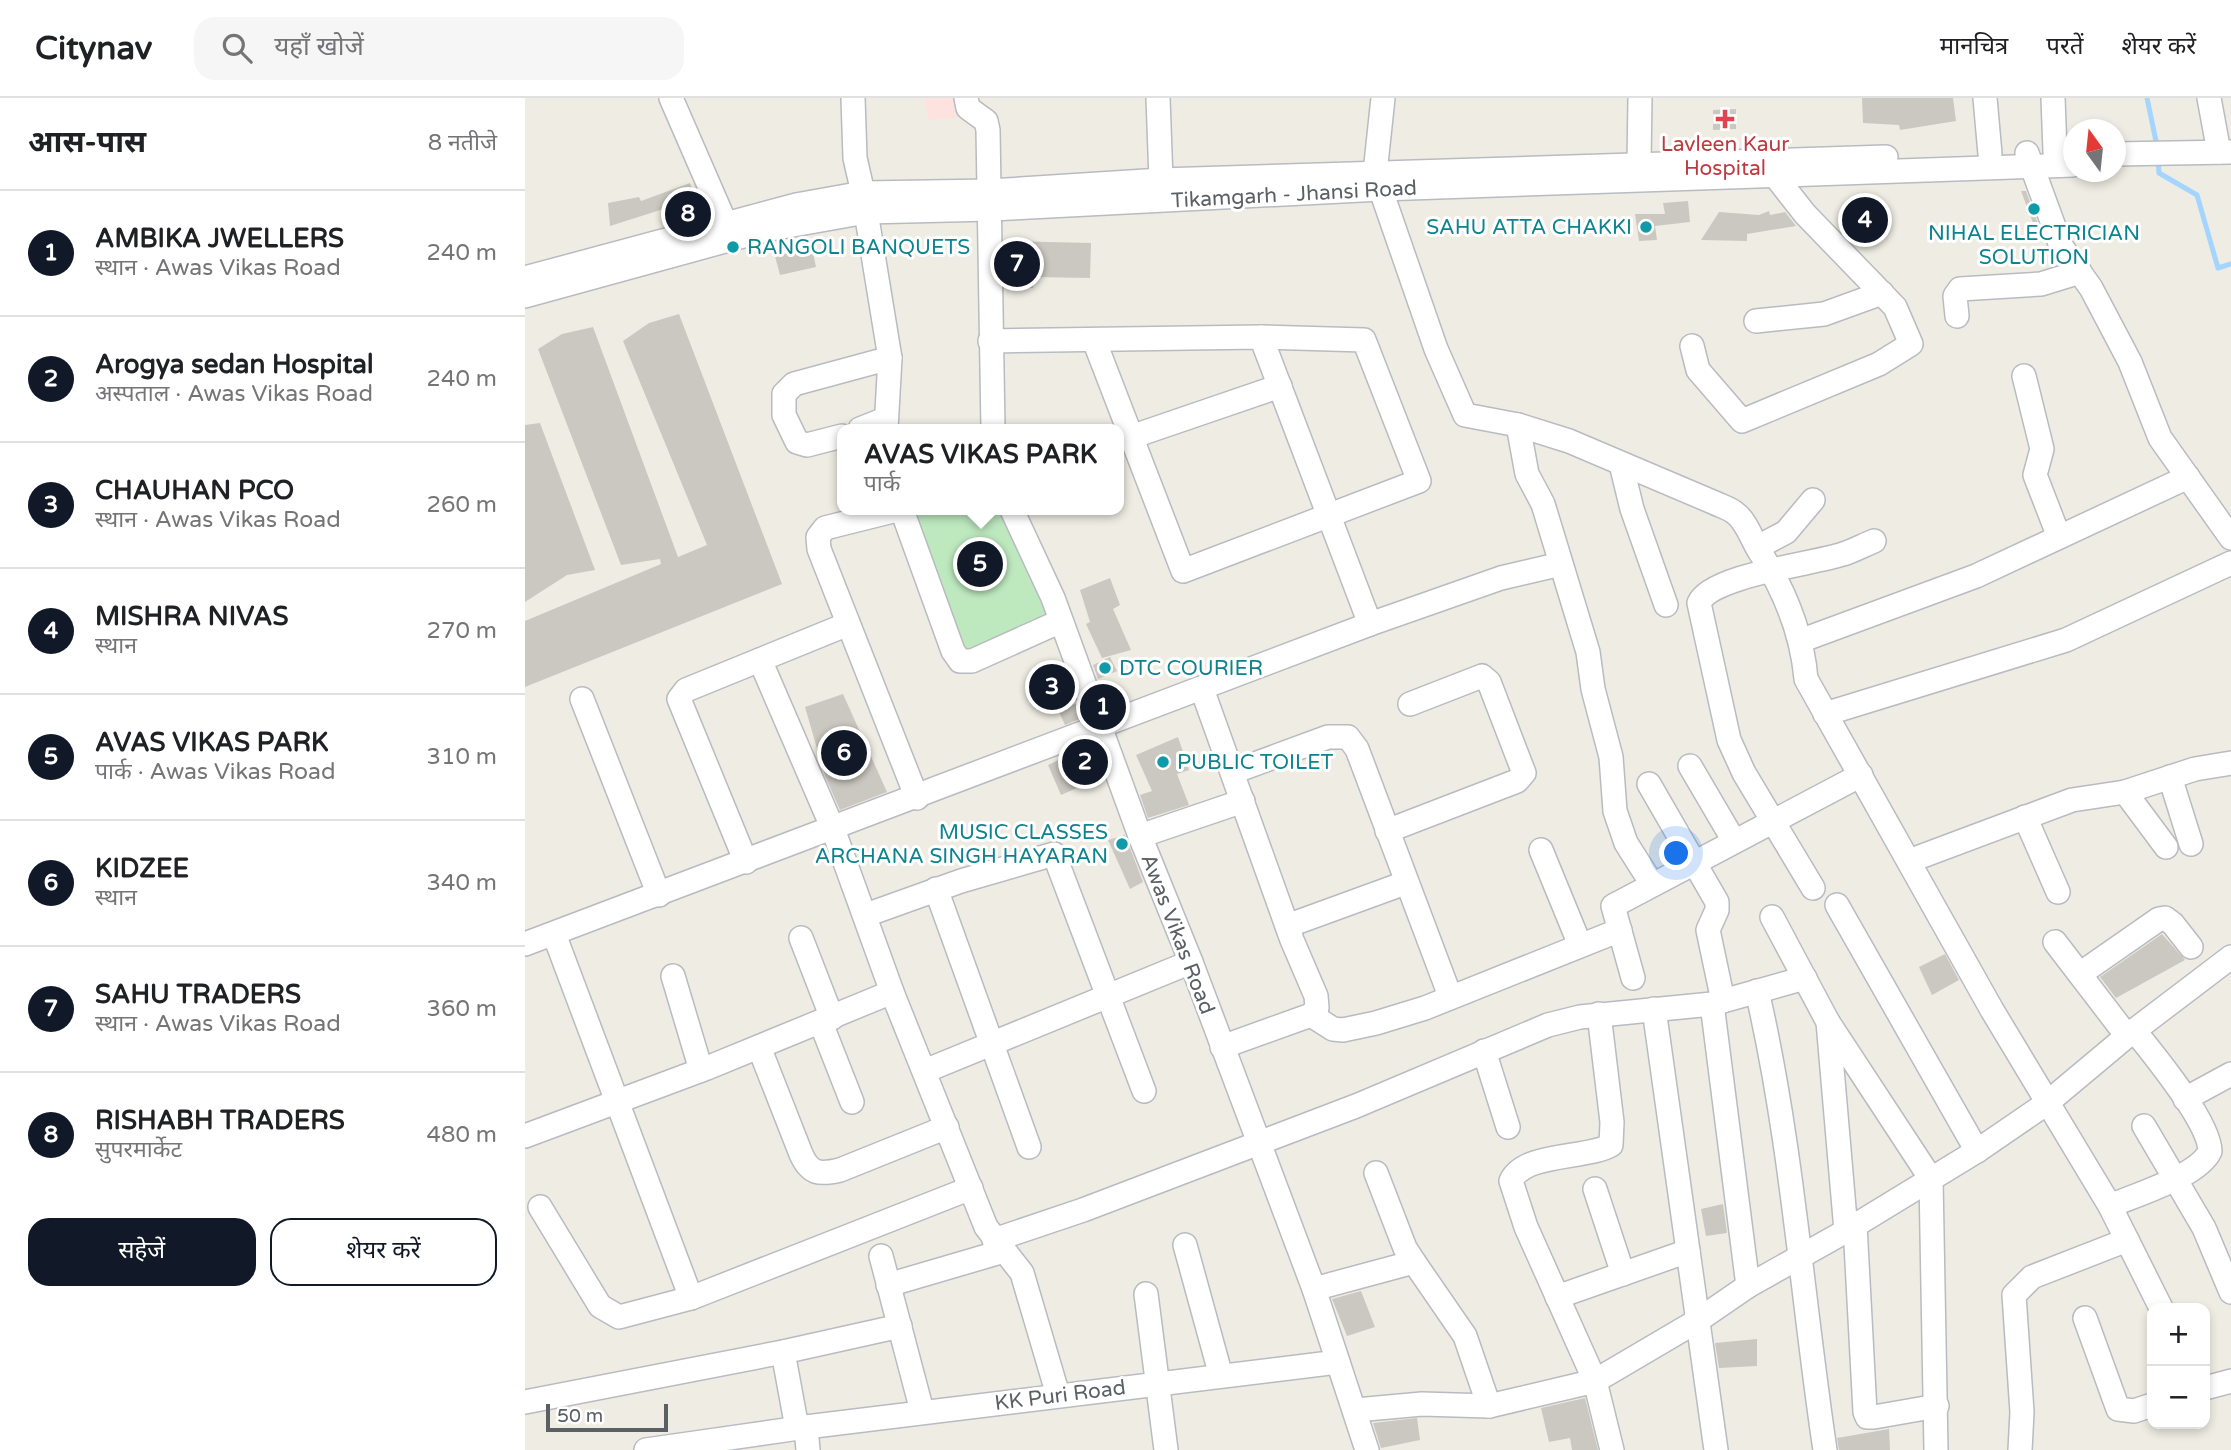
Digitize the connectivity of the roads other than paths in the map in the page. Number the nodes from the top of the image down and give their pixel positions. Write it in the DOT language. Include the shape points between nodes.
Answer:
graph roads {
  1 [pos="671,98"];
  2 [pos="853,98"];
  3 [pos="966,98"];
  4 [pos="1158,98"];
  5 [pos="1383,98"];
  6 [pos="1640,98"];
  7 [pos="1985,98"];
  8 [pos="2053,98"];
  9 [pos="2209,98"];
  10 [pos="2063,147"];
  11 [pos="2063,152"];
  12 [pos="1990,154"];
  13 [pos="2227,156"];
  14 [pos="2131,158"];
  15 [pos="2030,159"];
  16 [pos="1639,163"];
  17 [pos="2063,164"];
  18 [pos="1808,167"];
  19 [pos="1776,177"];
  20 [pos="1161,180"];
  21 [pos="1378,181"];
  22 [pos="991,200"];
  23 [pos="865,203"];
  24 [pos="729,231"];
  25 [pos="2080,272"];
  26 [pos="525,278"];
  27 [pos="1882,293"];
  28 [pos="525,296"];
  29 [pos="1957,316"];
  30 [pos="1756,321"];
  31 [pos="1261,337"];
  32 [pos="1094,340"];
  33 [pos="990,341"];
  34 [pos="1692,346"];
  35 [pos="890,358"];
  36 [pos="2024,376"];
  37 [pos="1280,386"];
  38 [pos="886,424"];
  39 [pos="993,424"];
  40 [pos="1518,425"];
  41 [pos="837,437"];
  42 [pos="1131,437"];
  43 [pos="1621,464"];
  44 [pos="2188,477"];
  45 [pos="1813,500"];
  46 [pos="877,515"];
  47 [pos="904,515"];
  48 [pos="1014,515"];
  49 [pos="1329,516"];
  50 [pos="2230,535"];
  51 [pos="2059,537"];
  52 [pos="1874,541"];
  53 [pos="1758,547"];
  54 [pos="2231,563"];
  55 [pos="1561,564"];
  56 [pos="1772,568"];
  57 [pos="1666,605"];
  58 [pos="1061,621"];
  59 [pos="848,624"];
  60 [pos="1370,624"];
  61 [pos="1800,641"];
  62 [pos="760,660"];
  63 [pos="1202,689"];
  64 [pos="582,699"];
  65 [pos="1410,704"];
  66 [pos="1825,714"];
  67 [pos="1099,729"];
  68 [pos="2231,763"];
  69 [pos="1690,766"];
  70 [pos="1233,772"];
  71 [pos="1861,775"];
  72 [pos="2170,777"];
  73 [pos="1649,784"];
  74 [pos="2125,792"];
  75 [pos="917,798"];
  76 [pos="1243,801"];
  77 [pos="2025,817"];
  78 [pos="1774,823"];
  79 [pos="833,829"];
  80 [pos="1387,831"];
  81 [pos="1140,836"];
  82 [pos="1734,841"];
  83 [pos="2191,844"];
  84 [pos="2165,847"];
  85 [pos="1541,850"];
  86 [pos="1692,861"];
  87 [pos="1909,861"];
  88 [pos="746,862"];
  89 [pos="1405,883"];
  90 [pos="1653,884"];
  91 [pos="1813,888"];
  92 [pos="936,889"];
  93 [pos="2058,892"];
  94 [pos="659,895"];
  95 [pos="1837,905"];
  96 [pos="866,915"];
  97 [pos="1772,917"];
  98 [pos="1287,926"];
  99 [pos="1619,930"];
  100 [pos="554,934"];
  101 [pos="801,938"];
  102 [pos="2055,942"];
  103 [pos="525,944"];
  104 [pos="1580,945"];
  105 [pos="2191,947"];
  106 [pos="2231,957"];
  107 [pos="1191,962"];
  108 [pos="2080,974"];
  109 [pos="673,976"];
  110 [pos="1633,978"];
  111 [pos="1805,978"];
  112 [pos="1757,991"];
  113 [pos="892,992"];
  114 [pos="1109,995"];
  115 [pos="1450,996"];
  116 [pos="1718,1002"];
  117 [pos="1654,1010"];
  118 [pos="1599,1014"];
  119 [pos="1311,1015"];
  120 [pos="827,1021"];
  121 [pos="1828,1022"];
  122 [pos="2131,1033"];
  123 [pos="993,1042"];
  124 [pos="759,1047"];
  125 [pos="1222,1047"];
  126 [pos="1484,1051"];
  127 [pos="701,1070"];
  128 [pos="925,1070"];
  129 [pos="2231,1074"];
  130 [pos="1144,1091"];
  131 [pos="2185,1099"];
  132 [pos="616,1101"];
  133 [pos="852,1102"];
  134 [pos="2047,1102"];
  135 [pos="2144,1126"];
  136 [pos="947,1127"];
  137 [pos="1508,1127"];
  138 [pos="525,1136"];
  139 [pos="1257,1143"];
  140 [pos="1029,1147"];
  141 [pos="1977,1151"];
  142 [pos="1376,1173"];
  143 [pos="2176,1178"];
  144 [pos="1931,1179"];
  145 [pos="971,1188"];
  146 [pos="1595,1189"];
  147 [pos="2110,1206"];
  148 [pos="540,1207"];
  149 [pos="1851,1228"];
  150 [pos="2127,1240"];
  151 [pos="999,1245"];
  152 [pos="1185,1245"];
  153 [pos="1688,1251"];
  154 [pos="881,1256"];
  155 [pos="1798,1258"];
  156 [pos="1415,1262"];
  157 [pos="1623,1274"];
  158 [pos="888,1284"];
  159 [pos="1748,1286"];
  160 [pos="1314,1289"];
  161 [pos="2231,1292"];
  162 [pos="1146,1294"];
  163 [pos="1557,1297"];
  164 [pos="691,1298"];
  165 [pos="2158,1303"];
  166 [pos="2085,1318"];
  167 [pos="1697,1321"];
  168 [pos="900,1326"];
  169 [pos="783,1352"];
  170 [pos="1338,1362"];
  171 [pos="1221,1376"];
  172 [pos="1595,1381"];
  173 [pos="2231,1381"];
  174 [pos="1158,1383"];
  175 [pos="2210,1387"];
  176 [pos="1058,1395"];
  177 [pos="525,1402"];
  178 [pos="1489,1406"];
  179 [pos="1937,1406"];
  180 [pos="2147,1407"];
  181 [pos="1356,1410"];
  182 [pos="922,1411"];
  183 [pos="802,1427"];
  184 [pos="689,1447"];
  185 [pos="646,1450"];
  186 [pos="808,1450"];
  187 [pos="1166,1450"];
  188 [pos="1367,1450"];
  189 [pos="1612,1450"];
  190 [pos="1716,1450"];
  191 [pos="1825,1450"];
  192 [pos="1936,1450"];
  193 [pos="2020,1450"];
  1 -- 24 [label="street"];
  2 -- 23 [label="street" via="855,158"];
  3 -- 22 [label="street" via="968,108 986,121"];
  4 -- 20 [label="street"];
  5 -- 21 [label="street"];
  6 -- 16 [label="street"];
  7 -- 12 [label="street"];
  8 -- 10 [label="street"];
  9 -- 13 [label="street"];
  11 -- 15 [label="street"];
  12 -- 15 [label="street"];
  12 -- 18 [label="street"];
  13 -- 14 [label="street"];
  15 -- 17 [label="street, Tikamgarh - Jhansi Road"];
  15 -- 18 [label="street, Tikamgarh - Jhansi Road"];
  15 -- 25 [label="street" via="2061,246"];
  16 -- 18 [label="street"];
  16 -- 21 [label="street"];
  18 -- 19 [label="street, Tikamgarh - Jhansi Road"];
  19 -- 21 [label="street, Tikamgarh - Jhansi Road"];
  19 -- 27 [label="street" via="1805,214"];
  20 -- 21 [label="street"];
  20 -- 22 [label="street"];
  21 -- 22 [label="street, Tikamgarh - Jhansi Road"];
  21 -- 40 [label="street" via="1432,337 1465,415"];
  22 -- 23 [label="street"];
  22 -- 33 [label="street"];
  23 -- 24 [label="street" via="799,223"];
  23 -- 35 [label="street"];
  24 -- 26 [label="street"];
  24 -- 28 [label="street"];
  25 -- 29 [label="street" via="2041,284 1960,289 1955,296"];
  25 -- 44 [label="street" via="2130,362 2160,438"];
  27 -- 30 [label="street" via="1824,314"];
  27 -- 34 [label="street" via="1895,307 1911,344 1879,364 1752,419 1742,421 1730,410 1698,370"];
  31 -- 32 [label="street"];
  31 -- 37 [label="street"];
  31 -- 49 [label="street" via="1364,340 1419,481"];
  32 -- 33 [label="street"];
  32 -- 42 [label="street"];
  33 -- 39 [label="street"];
  35 -- 38 [label="street"];
  35 -- 41 [label="street" via="794,384 784,394 784,415 797,442 807,445"];
  36 -- 51 [label="street" via="2042,449 2035,475"];
  37 -- 42 [label="street"];
  37 -- 49 [label="street"];
  40 -- 43 [label="street"];
  40 -- 55 [label="street" via="1527,474 1543,503"];
  42 -- 49 [label="street" via="1183,571"];
  43 -- 53 [label="street" via="1735,513"];
  43 -- 57 [label="street"];
  44 -- 50 [label="street"];
  44 -- 51 [label="street"];
  45 -- 53 [label="street" via="1786,532"];
  46 -- 59 [label="street" via="825,528 818,537"];
  47 -- 58 [label="street" via="960,661 972,661"];
  48 -- 58 [label="street, Awas Vikas Road"];
  49 -- 60 [label="street"];
  51 -- 61 [label="street" via="1926,596"];
  52 -- 56 [label="street" via="1832,557"];
  53 -- 56 [label="street"];
  54 -- 66 [label="street" via="2066,639"];
  55 -- 60 [label="street" via="1501,578"];
  55 -- 90 [label="street" via="1588,652 1611,757 1615,811 1626,843"];
  56 -- 61 [label="street"];
  56 -- 78 [label="street" via="1712,590 1699,603 1729,740"];
  58 -- 67 [label="street, Awas Vikas Road"];
  59 -- 62 [label="street"];
  59 -- 75 [label="street"];
  60 -- 63 [label="street"];
  61 -- 66 [label="street" via="1806,680"];
  62 -- 79 [label="street"];
  62 -- 88 [label="street" via="686,690 679,699"];
  63 -- 67 [label="street"];
  63 -- 70 [label="street"];
  64 -- 94 [label="street"];
  65 -- 80 [label="street" via="1482,676 1489,682 1524,773 1517,781"];
  66 -- 71 [label="street"];
  67 -- 75 [label="street"];
  67 -- 81 [label="street, Awas Vikas Road"];
  68 -- 72 [label="street"];
  69 -- 82 [label="street"];
  70 -- 76 [label="street"];
  70 -- 80 [label="street" via="1328,737 1348,737 1357,749"];
  71 -- 78 [label="street"];
  71 -- 87 [label="street"];
  72 -- 74 [label="street"];
  72 -- 83 [label="street"];
  73 -- 86 [label="street"];
  74 -- 77 [label="street" via="2072,800"];
  74 -- 84 [label="street"];
  75 -- 79 [label="street"];
  76 -- 81 [label="street"];
  76 -- 98 [label="street"];
  77 -- 87 [label="street"];
  77 -- 93 [label="street"];
  78 -- 82 [label="street"];
  78 -- 91 [label="street"];
  79 -- 88 [label="street"];
  79 -- 96 [label="street"];
  80 -- 89 [label="street"];
  81 -- 107 [label="street, Awas Vikas Road"];
  82 -- 86 [label="street"];
  85 -- 104 [label="street"];
  86 -- 90 [label="street"];
  86 -- 116 [label="street" via="1718,906 1708,930"];
  87 -- 134 [label="street"];
  88 -- 94 [label="street"];
  89 -- 98 [label="street"];
  89 -- 115 [label="street"];
  90 -- 99 [label="street" via="1613,906"];
  92 -- 96 [label="street"];
  92 -- 114 [label="street" via="1054,854"];
  92 -- 123 [label="street"];
  94 -- 100 [label="street"];
  95 -- 141 [label="street"];
  96 -- 113 [label="street"];
  97 -- 111 [label="street"];
  98 -- 119 [label="street" via="1316,996 1317,1008"];
  99 -- 104 [label="street"];
  99 -- 110 [label="street"];
  100 -- 103 [label="street"];
  100 -- 132 [label="street"];
  101 -- 120 [label="street"];
  102 -- 108 [label="street"];
  104 -- 115 [label="street"];
  105 -- 108 [label="street" via="2173,924 2159,919"];
  106 -- 122 [label="street"];
  107 -- 114 [label="street"];
  107 -- 125 [label="street, Awas Vikas Road"];
  108 -- 122 [label="street"];
  109 -- 127 [label="street"];
  111 -- 112 [label="street"];
  111 -- 121 [label="street"];
  112 -- 116 [label="street"];
  112 -- 155 [label="street" via="1781,1112"];
  113 -- 120 [label="street"];
  113 -- 128 [label="street"];
  114 -- 123 [label="street"];
  114 -- 130 [label="street"];
  115 -- 119 [label="street" via="1413,1012 1343,1030"];
  116 -- 117 [label="street"];
  116 -- 159 [label="street"];
  117 -- 118 [label="street"];
  117 -- 153 [label="street"];
  118 -- 126 [label="street" via="1548,1025"];
  118 -- 163 [label="street" via="1611,1145 1552,1158 1520,1171 1511,1181"];
  119 -- 125 [label="street"];
  120 -- 124 [label="street"];
  120 -- 133 [label="street"];
  121 -- 144 [label="street"];
  121 -- 149 [label="street"];
  122 -- 131 [label="street"];
  122 -- 134 [label="street"];
  123 -- 128 [label="street"];
  123 -- 140 [label="street"];
  124 -- 127 [label="street"];
  124 -- 136 [label="street" via="800,1154 814,1173 840,1170"];
  125 -- 139 [label="street, Awas Vikas Road"];
  126 -- 137 [label="street"];
  126 -- 139 [label="street"];
  127 -- 132 [label="street"];
  128 -- 136 [label="street"];
  129 -- 131 [label="street"];
  131 -- 143 [label="street" via="2210,1148 2203,1161"];
  132 -- 138 [label="street"];
  132 -- 164 [label="street"];
  134 -- 141 [label="street"];
  134 -- 147 [label="street"];
  135 -- 143 [label="street"];
  136 -- 145 [label="street"];
  139 -- 151 [label="street"];
  139 -- 160 [label="street, Awas Vikas Road"];
  141 -- 144 [label="street"];
  142 -- 156 [label="street" via="1405,1248"];
  143 -- 147 [label="street"];
  143 -- 161 [label="street"];
  144 -- 149 [label="street"];
  144 -- 179 [label="street"];
  145 -- 151 [label="street"];
  145 -- 164 [label="street"];
  146 -- 157 [label="street"];
  147 -- 150 [label="street"];
  148 -- 164 [label="street" via="589,1289 611,1315 619,1317"];
  149 -- 155 [label="street"];
  149 -- 179 [label="street" via="1864,1412 1874,1417"];
  150 -- 165 [label="street"];
  150 -- 193 [label="street" via="2032,1277 2014,1295 2022,1401"];
  151 -- 158 [label="street"];
  151 -- 176 [label="street" via="1022,1273"];
  152 -- 171 [label="street"];
  153 -- 157 [label="street"];
  153 -- 167 [label="street"];
  154 -- 158 [label="street"];
  155 -- 159 [label="street"];
  155 -- 191 [label="street"];
  156 -- 160 [label="street"];
  156 -- 178 [label="street" via="1469,1343"];
  157 -- 163 [label="street"];
  158 -- 168 [label="street"];
  159 -- 167 [label="street"];
  160 -- 170 [label="street, Awas Vikas Road"];
  162 -- 174 [label="street"];
  163 -- 172 [label="street"];
  166 -- 180 [label="street" via="2118,1409"];
  167 -- 172 [label="street"];
  167 -- 190 [label="street"];
  168 -- 169 [label="street"];
  168 -- 182 [label="street"];
  169 -- 177 [label="street"];
  169 -- 183 [label="street"];
  170 -- 171 [label="street, KK Puri Road"];
  170 -- 181 [label="street, Awas Vikas Road"];
  171 -- 174 [label="street, KK Puri Road"];
  172 -- 178 [label="street"];
  172 -- 189 [label="street"];
  173 -- 175 [label="street"];
  174 -- 176 [label="street, KK Puri Road"];
  174 -- 187 [label="street"];
  176 -- 182 [label="street, KK Puri Road"];
  178 -- 181 [label="street" via="1422,1404"];
  179 -- 192 [label="street"];
  181 -- 188 [label="street, Awas Vikas Road"];
  182 -- 183 [label="street, KK Puri Road"];
  183 -- 184 [label="street, KK Puri Road"];
  183 -- 186 [label="street"];
  184 -- 185 [label="street, KK Puri Road"];
}
